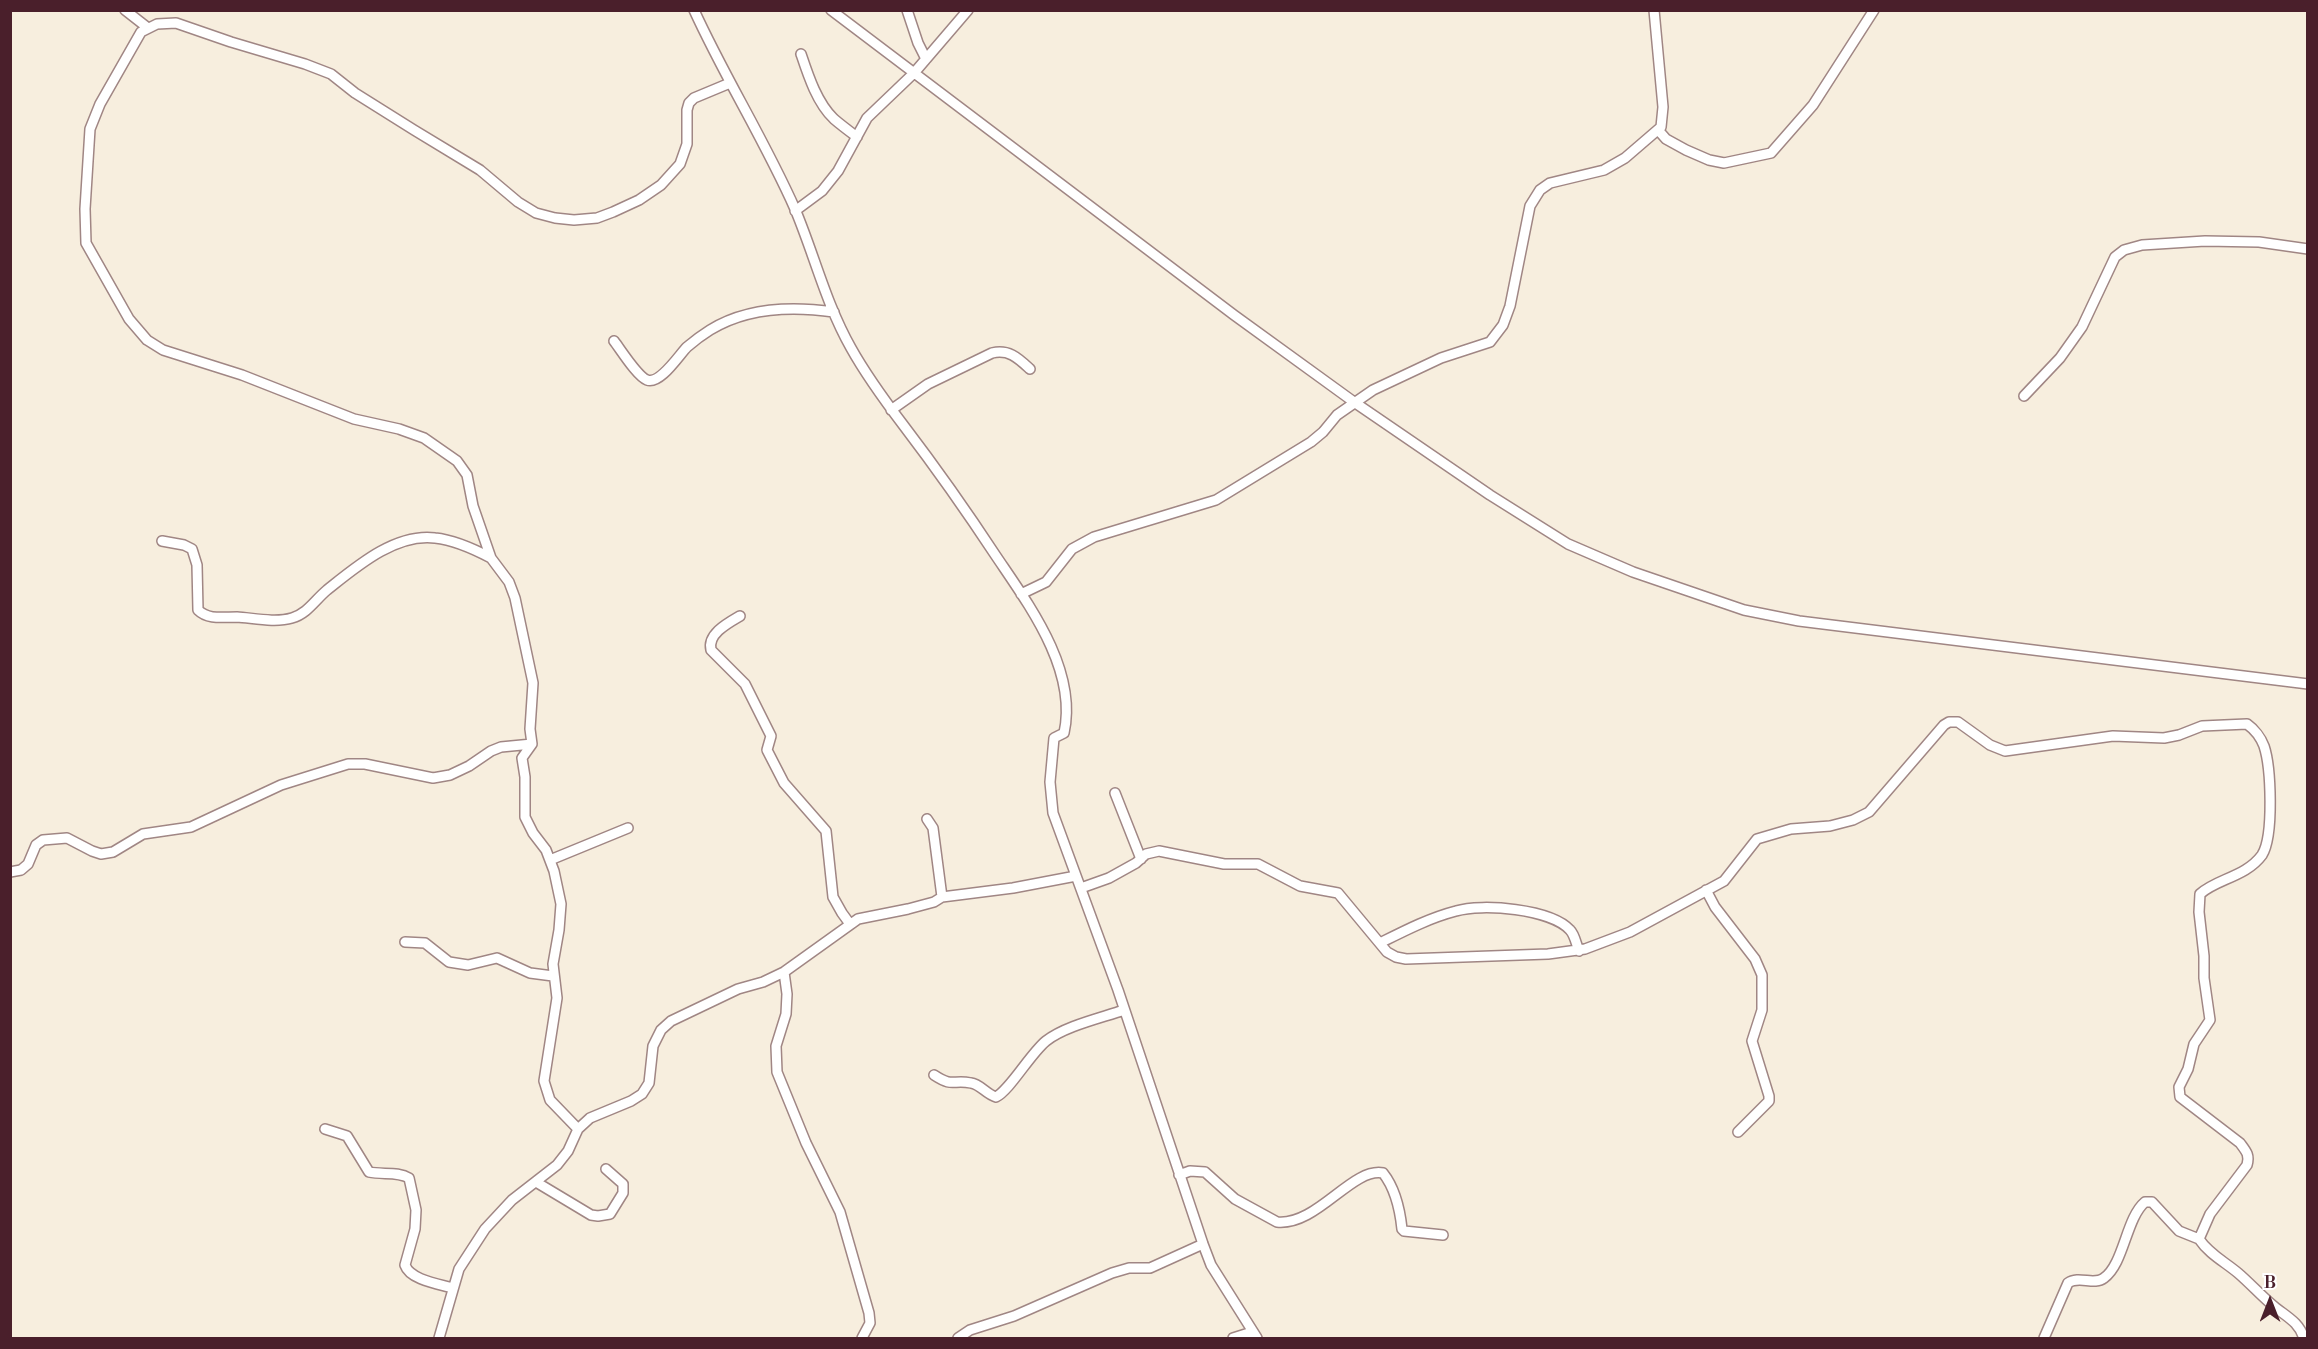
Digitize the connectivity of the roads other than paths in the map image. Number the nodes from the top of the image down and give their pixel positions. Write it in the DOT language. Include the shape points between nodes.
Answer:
graph roads {
  1 [pos="125,10"];
  2 [pos="694,10"];
  3 [pos="831,10"];
  4 [pos="908,10"];
  5 [pos="968,10"];
  6 [pos="1654,10"];
  7 [pos="1874,10"];
  8 [pos="148,28"];
  9 [pos="801,54"];
  10 [pos="926,60"];
  11 [pos="914,73"];
  12 [pos="730,83"];
  13 [pos="1659,131"];
  14 [pos="857,137"];
  15 [pos="795,211"];
  16 [pos="2307,249"];
  17 [pos="834,312"];
  18 [pos="614,341"];
  19 [pos="1030,369"];
  20 [pos="2024,396"];
  21 [pos="1354,402"];
  22 [pos="891,410"];
  23 [pos="162,541"];
  24 [pos="491,558"];
  25 [pos="1021,594"];
  26 [pos="740,616"];
  27 [pos="2307,684"];
  28 [pos="532,744"];
  29 [pos="1115,793"];
  30 [pos="927,819"];
  31 [pos="628,828"];
  32 [pos="1141,859"];
  33 [pos="550,860"];
  34 [pos="10,872"];
  35 [pos="1076,876"];
  36 [pos="1080,888"];
  37 [pos="1706,891"];
  38 [pos="942,897"];
  39 [pos="850,924"];
  40 [pos="405,942"];
  41 [pos="1380,944"];
  42 [pos="1579,951"];
  43 [pos="784,972"];
  44 [pos="553,976"];
  45 [pos="1124,1010"];
  46 [pos="934,1075"];
  47 [pos="325,1129"];
  48 [pos="578,1129"];
  49 [pos="1738,1132"];
  50 [pos="606,1169"];
  51 [pos="1179,1175"];
  52 [pos="536,1182"];
  53 [pos="1443,1235"];
  54 [pos="2199,1239"];
  55 [pos="1203,1245"];
  56 [pos="453,1288"];
  57 [pos="1254,1335"];
  58 [pos="439,1338"];
  59 [pos="862,1338"];
  60 [pos="958,1338"];
  61 [pos="1233,1338"];
  62 [pos="2044,1338"];
  63 [pos="2304,1338"];
  1 -- 8 [label="street"];
  2 -- 12 [label="street"];
  3 -- 11 [label="street"];
  4 -- 10 [label="street"];
  5 -- 10 [label="street"];
  6 -- 13 [label="street" via="1663,107"];
  7 -- 13 [label="street" via="1813,105 1771,153 1724,163 1686,150"];
  8 -- 12 [label="street" via="176,23 332,74 355,93 480,170 527,208 574,220 613,212 661,185 680,164 687,144 689,103"];
  8 -- 24 [label="street" via="141,32 118,71 90,129 86,243 129,319 147,340 164,350 242,375 354,419 424,438 457,461 467,475"];
  9 -- 14 [label="street" via="809,78 832,118"];
  10 -- 11 [label="street"];
  11 -- 14 [label="street" via="867,118"];
  11 -- 21 [label="street"];
  12 -- 15 [label="street"];
  13 -- 21 [label="street" via="1604,170 1550,183 1540,190 1530,206 1510,306 1503,326 1490,342 1403,374"];
  14 -- 15 [label="street" via="822,191"];
  15 -- 17 [label="street"];
  16 -- 20 [label="street" via="2259,242 2205,241 2124,250 2115,257 2082,327 2060,358"];
  17 -- 18 [label="street" via="768,309 742,317 711,329 651,380 640,374"];
  17 -- 22 [label="street" via="851,349"];
  19 -- 22 [label="street" via="1010,353 992,353 928,384"];
  21 -- 25 [label="street" via="1311,442 1216,500 1094,537 1072,549 1046,582"];
  21 -- 27 [label="street" via="1568,544 1633,572 1744,610 1799,621"];
  22 -- 25 [label="street"];
  23 -- 24 [label="street" via="192,549 197,565 198,610 219,617 291,619 369,559 405,540 435,538"];
  24 -- 28 [label="street" via="509,582 520,618 533,683"];
  25 -- 35 [label="street" via="1058,663 1067,702 1065,733 1054,738 1050,782 1053,813"];
  26 -- 39 [label="street" via="715,634 711,650 745,684 771,736 767,750 784,783 826,831 832,897"];
  28 -- 33 [label="street" via="522,758 525,817"];
  28 -- 34 [label="street" via="501,747 450,775 433,778 348,764 281,785 191,827 143,834 113,852 101,854 67,838 43,840 36,845 28,864"];
  29 -- 32 [label="street"];
  30 -- 38 [label="street" via="935,837"];
  31 -- 33 [label="street"];
  32 -- 36 [label="street" via="1109,878"];
  32 -- 41 [label="street" via="1159,851 1224,864 1258,864 1300,886 1338,893"];
  33 -- 44 [label="street" via="561,904"];
  35 -- 36 [label="street"];
  35 -- 38 [label="street"];
  36 -- 45 [label="street"];
  37 -- 42 [label="street" via="1630,932"];
  37 -- 49 [label="street" via="1755,959 1762,975 1762,1010 1752,1041 1769,1101"];
  37 -- 54 [label="street" via="1731,874 1757,839 1791,829 1830,826 1869,812 1949,722 1958,722 1989,745 2005,751 2113,736 2164,738 2202,726 2247,724 2253,728 2264,745 2269,772 2266,845 2262,855 2244,871 2200,894 2210,1020 2194,1044 2179,1087 2180,1097 2240,1143 2249,1158 2210,1214"];
  38 -- 39 [label="street"];
  39 -- 43 [label="street"];
  40 -- 44 [label="street" via="425,943 449,962 468,965 497,958 530,973"];
  41 -- 42 [label="street" via="1387,952 1406,959"];
  41 -- 42 [label="street" via="1457,910 1526,910 1555,918 1572,932"];
  43 -- 48 [label="street" via="671,1021 653,1046 649,1083 642,1094 590,1119"];
  43 -- 59 [label="street" via="786,1014 776,1046 777,1072 840,1212 852,1248 869,1313 870,1323"];
  44 -- 48 [label="street" via="557,998 544,1082 550,1100"];
  45 -- 46 [label="street" via="1047,1040 996,1097 974,1083 946,1083"];
  45 -- 51 [label="street"];
  47 -- 56 [label="street" via="347,1136 369,1172 409,1178 416,1210 406,1271"];
  48 -- 52 [label="street" via="557,1165"];
  50 -- 52 [label="street" via="622,1183 624,1191 610,1214 603,1216 591,1215"];
  51 -- 53 [label="street" via="1205,1172 1235,1199 1285,1223 1323,1206 1370,1172 1383,1173 1394,1194 1402,1229"];
  51 -- 55 [label="street"];
  52 -- 56 [label="street" via="512,1200 485,1229 465,1256"];
  54 -- 62 [label="street" via="2179,1230 2152,1202 2145,1202 2113,1268 2103,1279 2068,1283"];
  54 -- 63 [label="street" via="2214,1256 2294,1321"];
  55 -- 57 [label="street"];
  55 -- 60 [label="street" via="1150,1268 1112,1273"];
  56 -- 58 [label="street"];
  57 -- 61 [label="street"];
}
